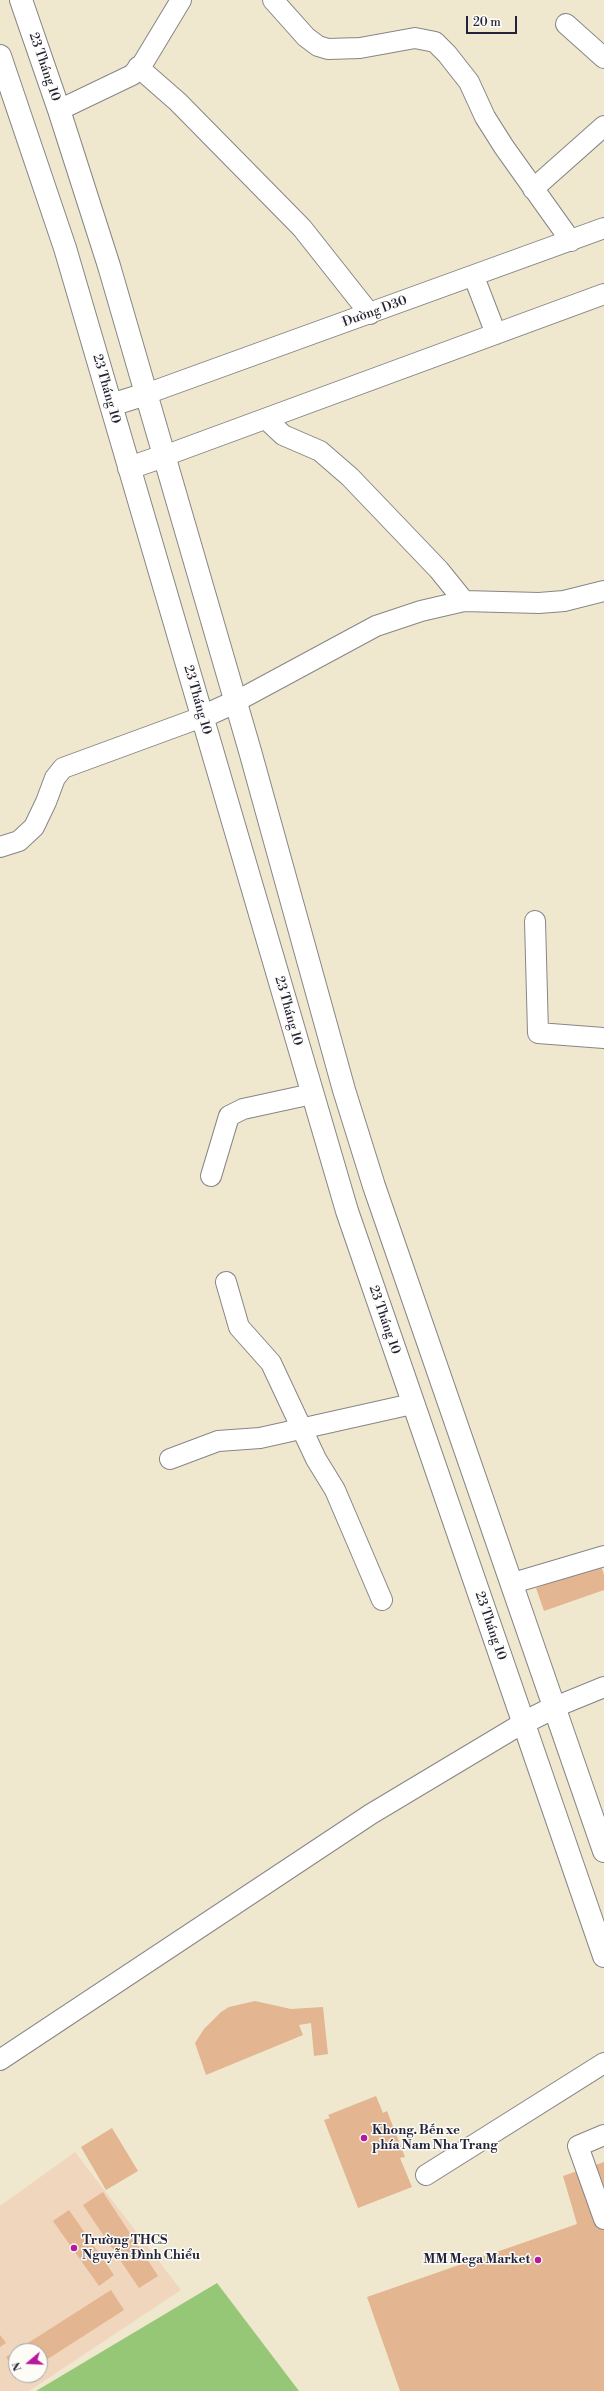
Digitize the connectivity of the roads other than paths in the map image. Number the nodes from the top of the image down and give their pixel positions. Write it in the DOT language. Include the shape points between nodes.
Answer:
graph roads {
  1 [pos="21,0"];
  2 [pos="181,0"];
  3 [pos="284,4"];
  4 [pos="566,24"];
  5 [pos="0,56"];
  6 [pos="604,58"];
  7 [pos="138,67"];
  8 [pos="59,110"];
  9 [pos="604,126"];
  10 [pos="533,188"];
  11 [pos="604,228"];
  12 [pos="571,240"];
  13 [pos="474,277"];
  14 [pos="604,294"];
  15 [pos="370,314"];
  16 [pos="496,334"];
  17 [pos="146,394"];
  18 [pos="111,405"];
  19 [pos="266,419"];
  20 [pos="164,456"];
  21 [pos="130,468"];
  22 [pos="604,591"];
  23 [pos="464,601"];
  24 [pos="235,702"];
  25 [pos="202,717"];
  26 [pos="0,847"];
  27 [pos="535,921"];
  28 [pos="604,1038"];
  29 [pos="312,1094"];
  30 [pos="211,1176"];
  31 [pos="226,1282"];
  32 [pos="412,1404"];
  33 [pos="302,1430"];
  34 [pos="170,1459"];
  35 [pos="604,1556"];
  36 [pos="512,1582"];
  37 [pos="382,1600"];
  38 [pos="604,1687"];
  39 [pos="555,1707"];
  40 [pos="523,1723"];
  41 [pos="604,1851"];
  42 [pos="604,1956"];
  43 [pos="0,2060"];
  44 [pos="604,2063"];
  45 [pos="604,2135"];
  46 [pos="426,2175"];
  47 [pos="604,2219"];
  1 -- 8 [label="main road, 23 Tháng 10"];
  2 -- 7 [label="street"];
  3 -- 10 [label="street" via="306,36 318,46 328,49 360,48 415,38 434,42 469,82 485,117"];
  4 -- 6 [label="street"];
  5 -- 18 [label="main road, 23 Tháng 10" via="65,248"];
  7 -- 8 [label="street" via="132,74"];
  7 -- 15 [label="street" via="178,102 302,228"];
  8 -- 17 [label="main road, 23 Tháng 10" via="109,266"];
  9 -- 10 [label="street"];
  10 -- 12 [label="street"];
  11 -- 12 [label="street, Đường D30"];
  12 -- 13 [label="street, Đường D30"];
  13 -- 15 [label="street, Đường D30"];
  13 -- 16 [label="street"];
  14 -- 16 [label="street"];
  15 -- 17 [label="street, Đường D30"];
  16 -- 19 [label="street"];
  17 -- 18 [label="main road"];
  17 -- 20 [label="main road, 23 Tháng 10"];
  18 -- 21 [label="main road, 23 Tháng 10"];
  19 -- 20 [label="street"];
  19 -- 23 [label="street" via="283,435 320,451 350,477 439,570"];
  20 -- 21 [label="main road"];
  20 -- 24 [label="main road, 23 Tháng 10"];
  21 -- 25 [label="main road, 23 Tháng 10"];
  22 -- 23 [label="street" via="564,601 540,603"];
  23 -- 24 [label="street" via="421,611 376,626"];
  24 -- 25 [label="main road"];
  24 -- 36 [label="main road, 23 Tháng 10" via="369,1172"];
  25 -- 26 [label="street" via="63,768 55,778 34,826 19,841"];
  25 -- 29 [label="main road, 23 Tháng 10"];
  27 -- 28 [label="street" via="538,1033"];
  29 -- 30 [label="street" via="243,1109 229,1116"];
  29 -- 32 [label="main road, 23 Tháng 10" via="347,1211"];
  31 -- 33 [label="street" via="239,1327 271,1363"];
  32 -- 33 [label="street"];
  32 -- 40 [label="main road, 23 Tháng 10"];
  33 -- 34 [label="street" via="260,1438 218,1441"];
  33 -- 37 [label="street" via="336,1490"];
  35 -- 36 [label="street"];
  36 -- 39 [label="main road, 23 Tháng 10"];
  38 -- 39 [label="street"];
  39 -- 40 [label="main road"];
  39 -- 41 [label="main road, 23 Tháng 10"];
  40 -- 42 [label="main road, 23 Tháng 10"];
  40 -- 43 [label="street" via="371,1814"];
  44 -- 46 [label="street"];
  45 -- 47 [label="street" via="578,2146"];
}
